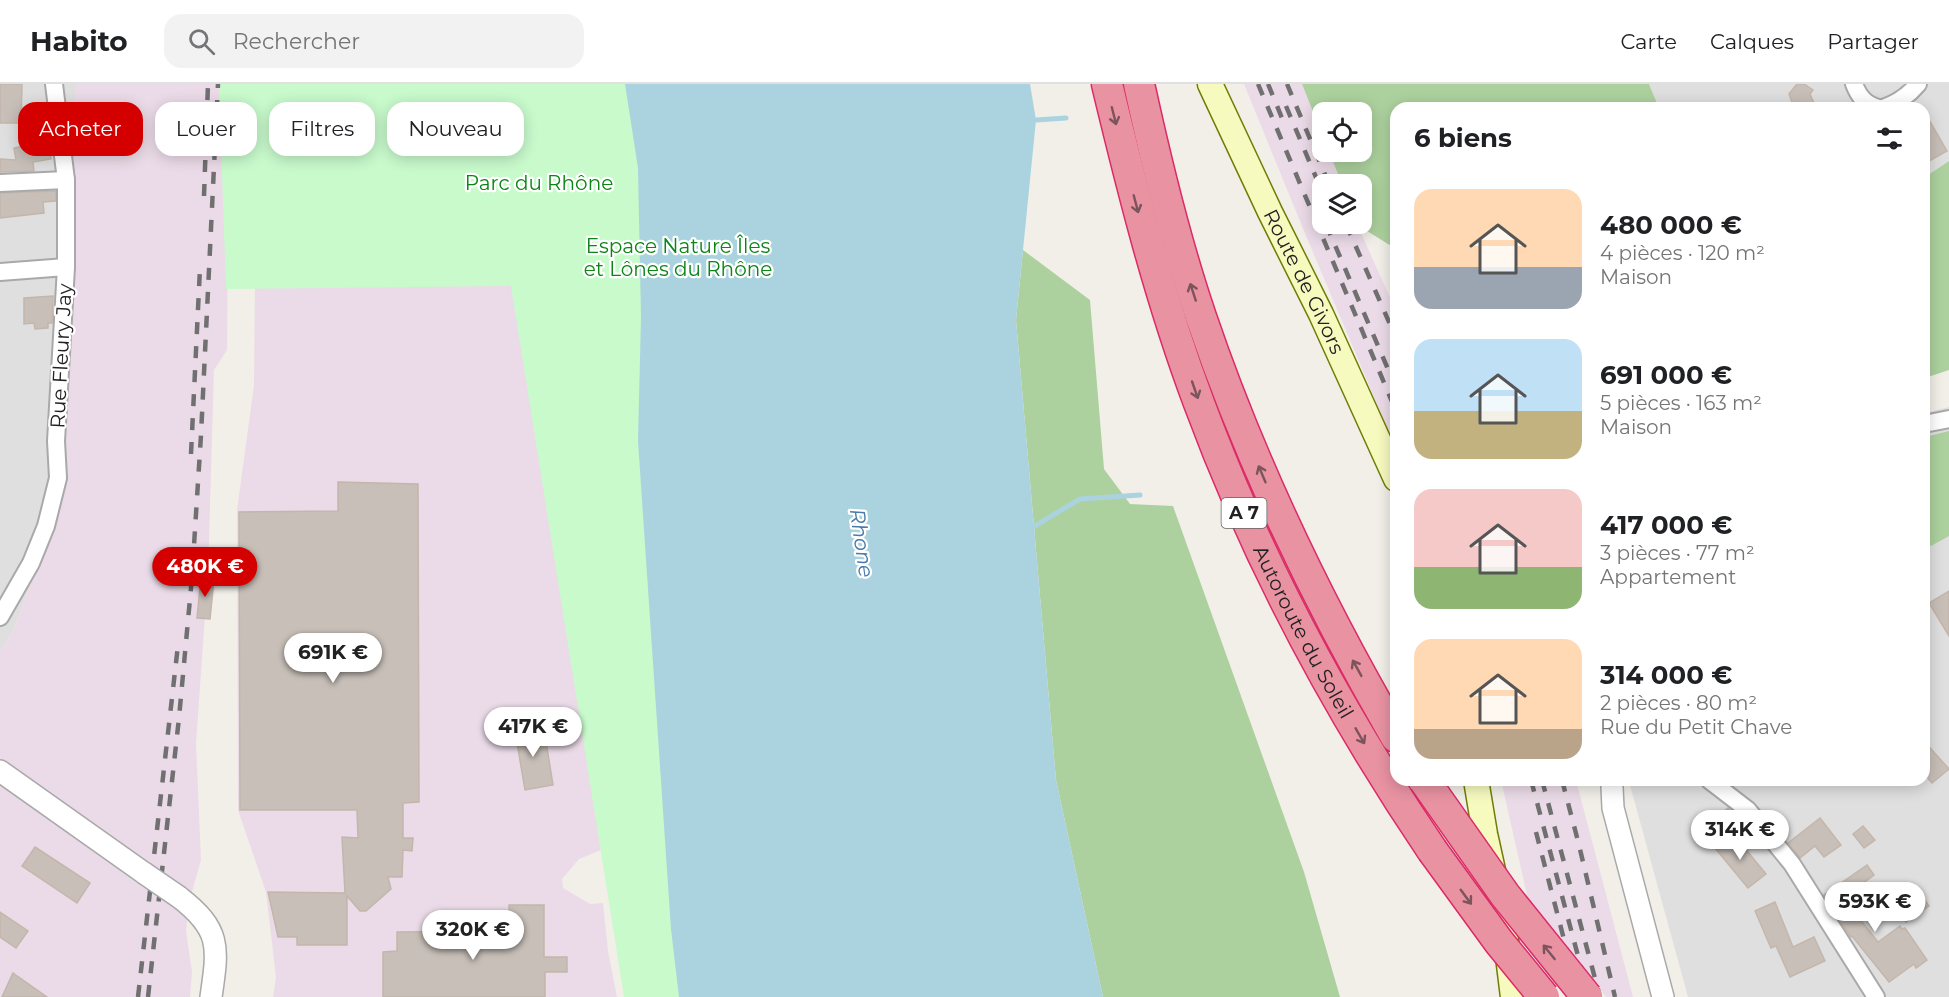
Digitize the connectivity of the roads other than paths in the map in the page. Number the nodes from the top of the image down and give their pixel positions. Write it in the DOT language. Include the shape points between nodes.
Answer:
graph roads {
  1 [pos="54,84"];
  2 [pos="1107,84"];
  3 [pos="1139,84"];
  4 [pos="1210,84"];
  5 [pos="1854,84"];
  6 [pos="1918,84"];
  7 [pos="1865,102"];
  8 [pos="1897,102"];
  9 [pos="66,180"];
  10 [pos="0,183"];
  11 [pos="66,267"];
  12 [pos="0,272"];
  13 [pos="1949,419"];
  14 [pos="1930,423"];
  15 [pos="1390,466"];
  16 [pos="0,617"];
  17 [pos="1390,726"];
  18 [pos="0,771"];
  19 [pos="1390,785"];
  20 [pos="1390,786"];
  21 [pos="1428,786"];
  22 [pos="1477,786"];
  23 [pos="1610,786"];
  24 [pos="1718,786"];
  25 [pos="1503,916"];
  26 [pos="212,997"];
  27 [pos="1502,997"];
  28 [pos="1513,997"];
  29 [pos="1544,997"];
  30 [pos="1587,997"];
  31 [pos="1663,997"];
  32 [pos="1876,997"];
  1 -- 9 [label="street, Rue Fleury Jay"];
  2 -- 19 [label="highway, Autoroute du Soleil / A 7, one-way, bridge" via="1149,254 1224,466 1271,570 1335,692"];
  17 -- 3 [label="highway, Autoroute du Soleil / A 7, one-way" via="1304,567 1252,452 1185,266"];
  4 -- 15 [label="main road, Route de Givors"];
  5 -- 7 [label="street"];
  6 -- 8 [label="street"];
  9 -- 10 [label="street"];
  9 -- 11 [label="street, Rue Fleury Jay"];
  11 -- 12 [label="street"];
  11 -- 16 [label="street, Rue Fleury Jay" via="56,441 58,478 32,563"];
  13 -- 14 [label="street"];
  18 -- 26 [label="street, bridge" via="179,897 203,919 214,939"];
  20 -- 29 [label="highway, Autoroute du Soleil / A 7, one-way, bridge" via="1499,942"];
  30 -- 21 [label="highway, one-way, bridge" via="1505,895"];
  22 -- 25 [label="main road"];
  23 -- 31 [label="street"];
  24 -- 32 [label="street" via="1748,810 1792,864"];
  25 -- 27 [label="main road"];
  25 -- 28 [label="main road"];
}
